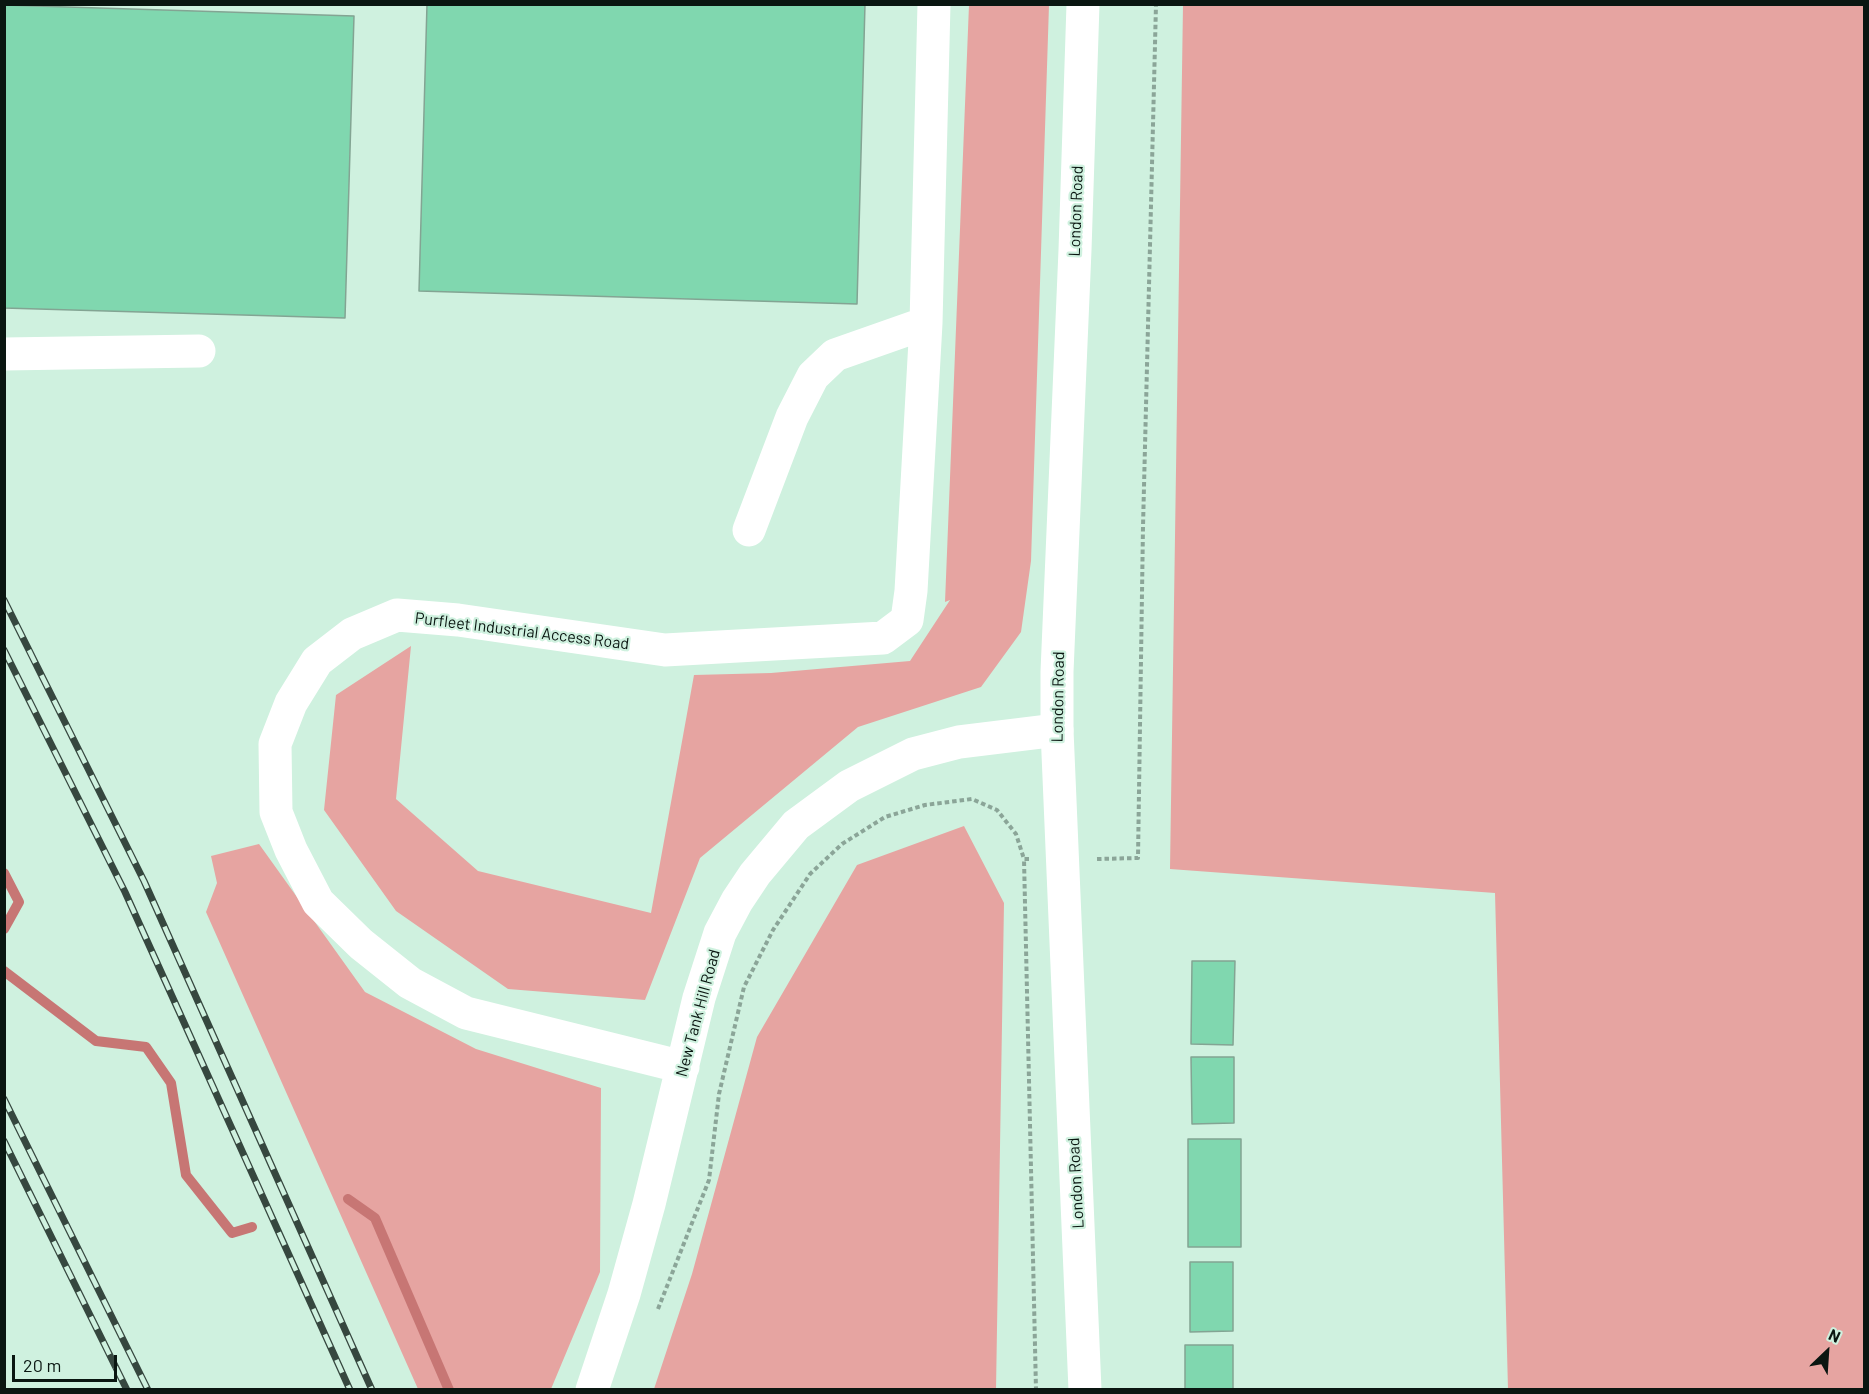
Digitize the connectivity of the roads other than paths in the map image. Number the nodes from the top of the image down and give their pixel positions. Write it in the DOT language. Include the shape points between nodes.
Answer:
graph roads {
  1 [pos="934,4"];
  2 [pos="1083,4"];
  3 [pos="926,323"];
  4 [pos="199,351"];
  5 [pos="4,354"];
  6 [pos="748,530"];
  7 [pos="1057,730"];
  8 [pos="683,1067"];
  9 [pos="593,1386"];
  10 [pos="1085,1389"];
  1 -- 3 [label="street, Purfleet Industrial Access Road"];
  2 -- 7 [label="street, London Road"];
  3 -- 6 [label="street" via="835,355 813,376 792,417"];
  3 -- 8 [label="street, Purfleet Industrial Access Road" via="911,591 907,620 883,638 665,650 397,615 352,634 317,661 291,702 275,744 276,812 318,902 361,944 410,983 466,1013"];
  4 -- 5 [label="street"];
  7 -- 8 [label="street, New Tank Hill Road" via="959,742 913,754 849,786 796,825 755,874 720,933"];
  7 -- 10 [label="street, London Road"];
  8 -- 9 [label="street, New Tank Hill Road" via="624,1294"];
}
